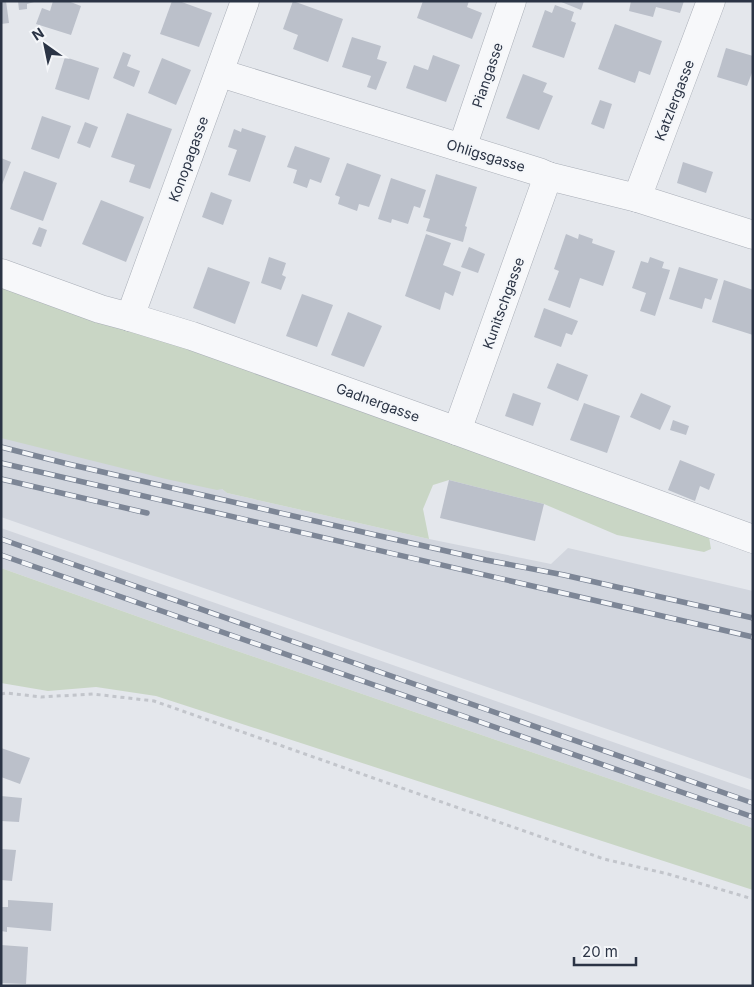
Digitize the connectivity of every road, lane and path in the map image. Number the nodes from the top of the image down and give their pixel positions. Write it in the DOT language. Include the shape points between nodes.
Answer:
graph roads {
  1 [pos="245,1"];
  2 [pos="512,1"];
  3 [pos="712,1"];
  4 [pos="220,73"];
  5 [pos="462,148"];
  6 [pos="548,176"];
  7 [pos="636,198"];
  8 [pos="753,235"];
  9 [pos="1,273"];
  10 [pos="130,316"];
  11 [pos="457,430"];
  12 [pos="753,539"];
  13 [pos="1,694"];
  14 [pos="753,899"];
  1 -- 4 [label="street, Konopagasse"];
  2 -- 5 [label="street, Piangasse"];
  3 -- 7 [label="street, Katzlergasse"];
  4 -- 5 [label="street, Ohligsgasse"];
  4 -- 10 [label="street, Konopagasse"];
  5 -- 6 [label="street, Ohligsgasse"];
  6 -- 7 [label="street, Ohligsgasse"];
  6 -- 11 [label="street, Kunitschgasse"];
  7 -- 8 [label="street, Ohligsgasse"];
  9 -- 10 [label="street, Gadnergasse" via="100,310"];
  10 -- 11 [label="street, Gadnergasse"];
  11 -- 12 [label="street, Gadnergasse"];
  13 -- 14 [label="path" via="42,697 93,694 154,701 604,859"];
}
